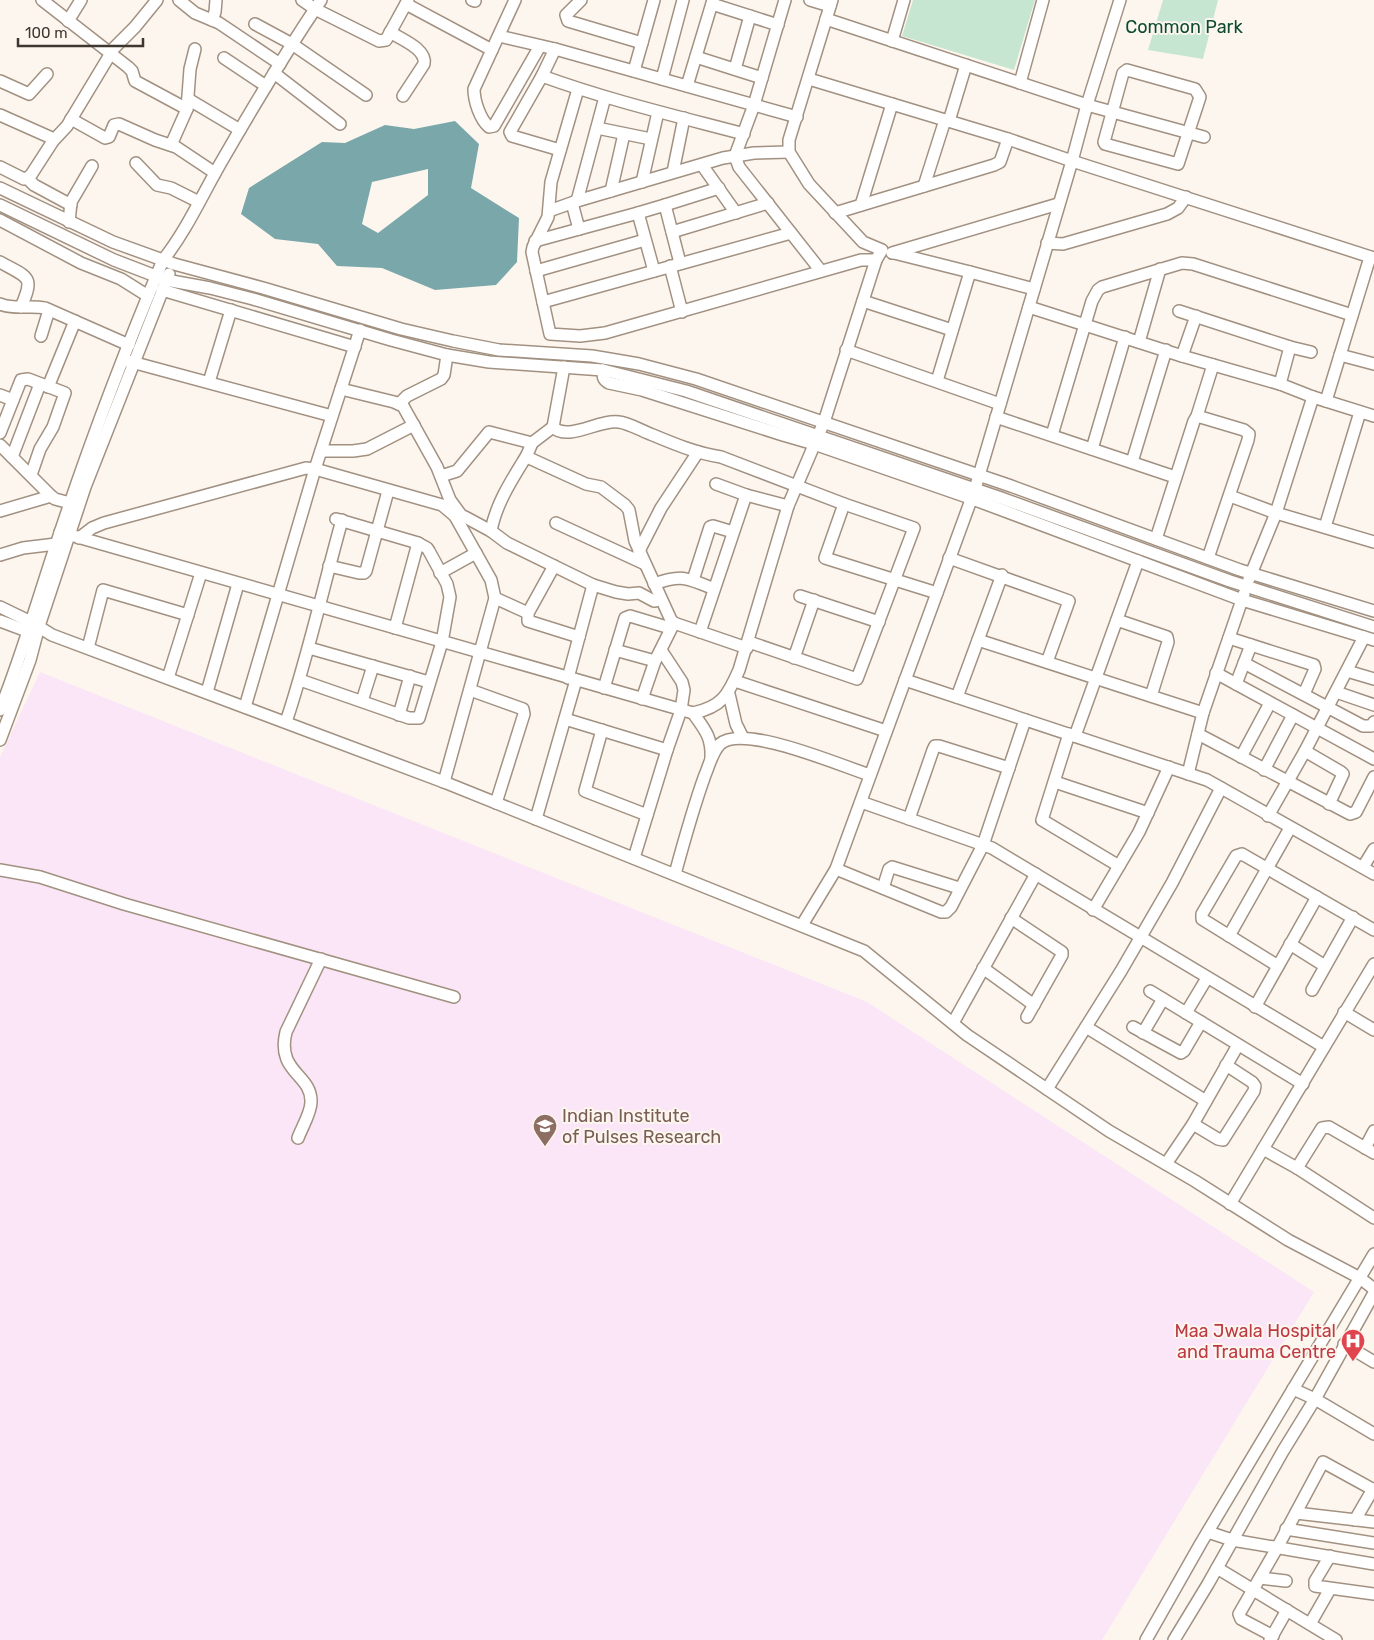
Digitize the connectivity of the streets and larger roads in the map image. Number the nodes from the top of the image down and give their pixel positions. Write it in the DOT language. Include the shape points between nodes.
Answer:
graph roads {
  1 [pos="42,0"];
  2 [pos="81,0"];
  3 [pos="156,0"];
  4 [pos="179,0"];
  5 [pos="216,0"];
  6 [pos="302,0"];
  7 [pos="515,0"];
  8 [pos="580,0"];
  9 [pos="654,0"];
  10 [pos="683,0"];
  11 [pos="785,0"];
  12 [pos="810,0"];
  13 [pos="904,0"];
  14 [pos="1043,0"];
  15 [pos="1120,0"];
  16 [pos="407,2"];
  17 [pos="713,2"];
  18 [pos="831,3"];
  19 [pos="318,5"];
  20 [pos="750,16"];
  21 [pos="826,19"];
  22 [pos="212,20"];
  23 [pos="68,21"];
  24 [pos="255,24"];
  25 [pos="778,25"];
  26 [pos="390,32"];
  27 [pos="499,36"];
  28 [pos="892,41"];
  29 [pos="642,43"];
  30 [pos="292,44"];
  31 [pos="540,46"];
  32 [pos="195,49"];
  33 [pos="555,49"];
  34 [pos="492,50"];
  35 [pos="109,54"];
  36 [pos="224,58"];
  37 [pos="696,58"];
  38 [pos="966,65"];
  39 [pos="277,68"];
  40 [pos="735,69"];
  41 [pos="634,71"];
  42 [pos="48,74"];
  43 [pos="542,76"];
  44 [pos="762,78"];
  45 [pos="662,79"];
  46 [pos="809,79"];
  47 [pos="0,81"];
  48 [pos="1020,83"];
  49 [pos="266,86"];
  50 [pos="687,86"];
  51 [pos="578,89"];
  52 [pos="366,96"];
  53 [pos="403,96"];
  54 [pos="605,97"];
  55 [pos="188,104"];
  56 [pos="892,104"];
  57 [pos="754,105"];
  58 [pos="1087,105"];
  59 [pos="658,112"];
  60 [pos="1112,112"];
  61 [pos="0,114"];
  62 [pos="797,117"];
  63 [pos="684,118"];
  64 [pos="71,120"];
  65 [pos="947,121"];
  66 [pos="340,124"];
  67 [pos="597,128"];
  68 [pos="240,130"];
  69 [pos="1189,133"];
  70 [pos="624,134"];
  71 [pos="744,134"];
  72 [pos="1204,137"];
  73 [pos="54,139"];
  74 [pos="1008,139"];
  75 [pos="651,140"];
  76 [pos="171,145"];
  77 [pos="560,150"];
  78 [pos="788,152"];
  79 [pos="735,156"];
  80 [pos="1072,162"];
  81 [pos="136,163"];
  82 [pos="702,165"];
  83 [pos="92,166"];
  84 [pos="0,167"];
  85 [pos="673,172"];
  86 [pos="215,173"];
  87 [pos="27,178"];
  88 [pos="642,182"];
  89 [pos="924,186"];
  90 [pos="0,188"];
  91 [pos="719,188"];
  92 [pos="611,191"];
  93 [pos="1186,197"];
  94 [pos="199,202"];
  95 [pos="575,202"];
  96 [pos="768,203"];
  97 [pos="1058,204"];
  98 [pos="0,205"];
  99 [pos="71,205"];
  100 [pos="665,205"];
  101 [pos="861,205"];
  102 [pos="549,211"];
  103 [pos="638,213"];
  104 [pos="736,213"];
  105 [pos="835,213"];
  106 [pos="0,220"];
  107 [pos="69,222"];
  108 [pos="579,229"];
  109 [pos="672,232"];
  110 [pos="791,232"];
  111 [pos="535,240"];
  112 [pos="645,240"];
  113 [pos="1047,243"];
  114 [pos="887,251"];
  115 [pos="1372,258"];
  116 [pos="876,260"];
  117 [pos="0,262"];
  118 [pos="168,262"];
  119 [pos="675,265"];
  120 [pos="1160,269"];
  121 [pos="536,271"];
  122 [pos="654,271"];
  123 [pos="821,271"];
  124 [pos="970,272"];
  125 [pos="161,282"];
  126 [pos="1034,289"];
  127 [pos="148,296"];
  128 [pos="863,301"];
  129 [pos="543,302"];
  130 [pos="0,304"];
  131 [pos="1029,307"];
  132 [pos="21,308"];
  133 [pos="49,310"];
  134 [pos="231,310"];
  135 [pos="1179,311"];
  136 [pos="682,312"];
  137 [pos="1352,315"];
  138 [pos="1196,316"];
  139 [pos="75,320"];
  140 [pos="1086,325"];
  141 [pos="360,330"];
  142 [pos="952,330"];
  143 [pos="550,334"];
  144 [pos="41,336"];
  145 [pos="1125,338"];
  146 [pos="1139,342"];
  147 [pos="129,345"];
  148 [pos="355,347"];
  149 [pos="1290,347"];
  150 [pos="846,350"];
  151 [pos="1166,350"];
  152 [pos="1311,352"];
  153 [pos="554,353"];
  154 [pos="1340,354"];
  155 [pos="447,355"];
  156 [pos="1182,356"];
  157 [pos="129,361"];
  158 [pos="1374,364"];
  159 [pos="1214,365"];
  160 [pos="564,367"];
  161 [pos="937,381"];
  162 [pos="209,382"];
  163 [pos="1280,384"];
  164 [pos="44,385"];
  165 [pos="341,389"];
  166 [pos="0,395"];
  167 [pos="1313,397"];
  168 [pos="13,400"];
  169 [pos="1326,401"];
  170 [pos="399,404"];
  171 [pos="1000,404"];
  172 [pos="1360,412"];
  173 [pos="332,416"];
  174 [pos="1197,416"];
  175 [pos="1374,416"];
  176 [pos="996,417"];
  177 [pos="824,422"];
  178 [pos="414,425"];
  179 [pos="552,427"];
  180 [pos="0,433"];
  181 [pos="1052,435"];
  182 [pos="816,439"];
  183 [pos="532,443"];
  184 [pos="0,445"];
  185 [pos="1092,449"];
  186 [pos="321,451"];
  187 [pos="698,452"];
  188 [pos="527,455"];
  189 [pos="12,457"];
  190 [pos="1132,462"];
  191 [pos="315,469"];
  192 [pos="31,475"];
  193 [pos="979,475"];
  194 [pos="441,476"];
  195 [pos="1175,477"];
  196 [pos="716,484"];
  197 [pos="796,486"];
  198 [pos="388,491"];
  199 [pos="973,493"];
  200 [pos="746,495"];
  201 [pos="51,496"];
  202 [pos="1230,496"];
  203 [pos="70,503"];
  204 [pos="844,504"];
  205 [pos="788,506"];
  206 [pos="0,511"];
  207 [pos="1276,513"];
  208 [pos="458,516"];
  209 [pos="556,522"];
  210 [pos="1325,527"];
  211 [pos="377,531"];
  212 [pos="491,531"];
  213 [pos="733,532"];
  214 [pos="69,535"];
  215 [pos="1373,538"];
  216 [pos="1156,539"];
  217 [pos="418,543"];
  218 [pos="56,544"];
  219 [pos="639,551"];
  220 [pos="476,553"];
  221 [pos="0,555"];
  222 [pos="949,558"];
  223 [pos="1208,558"];
  224 [pos="1138,561"];
  225 [pos="645,564"];
  226 [pos="329,566"];
  227 [pos="554,566"];
  228 [pos="1251,572"];
  229 [pos="201,573"];
  230 [pos="440,573"];
  231 [pos="1002,576"];
  232 [pos="693,580"];
  233 [pos="894,580"];
  234 [pos="238,584"];
  235 [pos="654,584"];
  236 [pos="593,585"];
  237 [pos="1247,586"];
  238 [pos="714,589"];
  239 [pos="937,594"];
  240 [pos="278,595"];
  241 [pos="800,596"];
  242 [pos="495,598"];
  243 [pos="662,600"];
  244 [pos="814,600"];
  245 [pos="1242,600"];
  246 [pos="318,606"];
  247 [pos="0,607"];
  248 [pos="1374,611"];
  249 [pos="528,613"];
  250 [pos="188,615"];
  251 [pos="1117,620"];
  252 [pos="0,621"];
  253 [pos="879,622"];
  254 [pos="672,626"];
  255 [pos="1374,627"];
  256 [pos="395,628"];
  257 [pos="34,629"];
  258 [pos="700,632"];
  259 [pos="579,637"];
  260 [pos="1229,638"];
  261 [pos="1369,639"];
  262 [pos="978,640"];
  263 [pos="442,642"];
  264 [pos="748,645"];
  265 [pos="1251,645"];
  266 [pos="88,648"];
  267 [pos="309,648"];
  268 [pos="616,650"];
  269 [pos="661,650"];
  270 [pos="480,652"];
  271 [pos="794,658"];
  272 [pos="655,661"];
  273 [pos="1047,662"];
  274 [pos="1244,663"];
  275 [pos="373,666"];
  276 [pos="1347,671"];
  277 [pos="1216,673"];
  278 [pos="410,676"];
  279 [pos="168,678"];
  280 [pos="1096,678"];
  281 [pos="572,679"];
  282 [pos="1374,679"];
  283 [pos="300,680"];
  284 [pos="905,680"];
  285 [pos="734,681"];
  286 [pos="429,682"];
  287 [pos="1236,684"];
  288 [pos="604,688"];
  289 [pos="470,690"];
  290 [pos="207,692"];
  291 [pos="1336,692"];
  292 [pos="729,694"];
  293 [pos="1304,694"];
  294 [pos="1151,696"];
  295 [pos="957,697"];
  296 [pos="642,699"];
  297 [pos="362,701"];
  298 [pos="1270,703"];
  299 [pos="1374,705"];
  300 [pos="245,707"];
  301 [pos="1328,707"];
  302 [pos="0,710"];
  303 [pos="681,710"];
  304 [pos="693,713"];
  305 [pos="1203,713"];
  306 [pos="399,714"];
  307 [pos="1292,715"];
  308 [pos="565,719"];
  309 [pos="1025,720"];
  310 [pos="286,722"];
  311 [pos="1374,722"];
  312 [pos="1317,728"];
  313 [pos="602,730"];
  314 [pos="886,731"];
  315 [pos="1198,734"];
  316 [pos="1072,735"];
  317 [pos="743,738"];
  318 [pos="0,740"];
  319 [pos="667,750"];
  320 [pos="1305,751"];
  321 [pos="1241,757"];
  322 [pos="1374,759"];
  323 [pos="711,760"];
  324 [pos="1168,767"];
  325 [pos="1009,768"];
  326 [pos="1264,770"];
  327 [pos="1188,774"];
  328 [pos="870,775"];
  329 [pos="1374,776"];
  330 [pos="444,782"];
  331 [pos="1055,782"];
  332 [pos="1287,782"];
  333 [pos="1221,788"];
  334 [pos="861,802"];
  335 [pos="496,803"];
  336 [pos="1329,804"];
  337 [pos="1148,813"];
  338 [pos="647,815"];
  339 [pos="1268,816"];
  340 [pos="536,819"];
  341 [pos="909,819"];
  342 [pos="1290,828"];
  343 [pos="982,845"];
  344 [pos="1374,849"];
  345 [pos="634,858"];
  346 [pos="1119,866"];
  347 [pos="1363,867"];
  348 [pos="836,869"];
  349 [pos="1268,869"];
  350 [pos="0,870"];
  351 [pos="675,874"];
  352 [pos="1036,874"];
  353 [pos="1374,874"];
  354 [pos="883,888"];
  355 [pos="959,888"];
  356 [pos="1317,897"];
  357 [pos="1094,910"];
  358 [pos="1353,917"];
  359 [pos="1012,918"];
  360 [pos="802,925"];
  361 [pos="1374,930"];
  362 [pos="1229,936"];
  363 [pos="1140,938"];
  364 [pos="1290,944"];
  365 [pos="321,959"];
  366 [pos="1374,964"];
  367 [pos="1278,966"];
  368 [pos="1325,966"];
  369 [pos="984,968"];
  370 [pos="1207,978"];
  371 [pos="1312,990"];
  372 [pos="1150,991"];
  373 [pos="454,997"];
  374 [pos="1163,999"];
  375 [pos="1034,1005"];
  376 [pos="1255,1007"];
  377 [pos="1344,1012"];
  378 [pos="1186,1013"];
  379 [pos="1027,1017"];
  380 [pos="1201,1022"];
  381 [pos="953,1023"];
  382 [pos="1086,1027"];
  383 [pos="1132,1027"];
  384 [pos="1374,1030"];
  385 [pos="1143,1033"];
  386 [pos="1238,1045"];
  387 [pos="1324,1047"];
  388 [pos="1226,1066"];
  389 [pos="1303,1084"];
  390 [pos="1047,1089"];
  391 [pos="1206,1101"];
  392 [pos="1193,1124"];
  393 [pos="1374,1131"];
  394 [pos="298,1138"];
  395 [pos="1263,1149"];
  396 [pos="1370,1150"];
  397 [pos="1166,1164"];
  398 [pos="1297,1168"];
  399 [pos="1230,1204"];
  400 [pos="1374,1218"];
  401 [pos="1374,1254"];
  402 [pos="1360,1278"];
  403 [pos="1374,1288"];
  404 [pos="1374,1293"];
  405 [pos="1344,1344"];
  406 [pos="1374,1362"];
  407 [pos="1293,1389"];
  408 [pos="1315,1399"];
  409 [pos="1374,1434"];
  410 [pos="1374,1490"];
  411 [pos="1296,1513"];
  412 [pos="1355,1520"];
  413 [pos="1374,1522"];
  414 [pos="1286,1529"];
  415 [pos="1208,1532"];
  416 [pos="1232,1540"];
  417 [pos="1374,1543"];
  418 [pos="1277,1548"];
  419 [pos="1330,1556"];
  420 [pos="1374,1564"];
  421 [pos="1217,1568"];
  422 [pos="1260,1578"];
  423 [pos="1286,1581"];
  424 [pos="1330,1589"];
  425 [pos="1253,1590"];
  426 [pos="1374,1594"];
  427 [pos="1287,1610"];
  428 [pos="1310,1624"];
  429 [pos="1272,1638"];
  430 [pos="1146,1640"];
  431 [pos="1174,1640"];
  432 [pos="1336,1640"];
  1 -- 23 [label="street"];
  2 -- 23 [label="street"];
  3 -- 35 [label="street"];
  4 -- 22 [label="street" via="195,13"];
  5 -- 22 [label="street"];
  6 -- 19 [label="street"];
  7 -- 27 [label="street"];
  8 -- 29 [label="street" via="566,15 568,21"];
  9 -- 29 [label="street"];
  10 -- 45 [label="street"];
  11 -- 25 [label="street"];
  12 -- 18 [label="street"];
  13 -- 28 [label="street"];
  14 -- 48 [label="street"];
  15 -- 58 [label="street"];
  16 -- 26 [label="street"];
  16 -- 34 [label="street"];
  17 -- 20 [label="street"];
  17 -- 37 [label="street"];
  18 -- 21 [label="street"];
  19 -- 26 [label="street" via="379,41 386,40"];
  19 -- 30 [label="street"];
  20 -- 25 [label="street"];
  20 -- 40 [label="street"];
  21 -- 28 [label="street"];
  21 -- 46 [label="street"];
  22 -- 39 [label="street"];
  23 -- 35 [label="street"];
  24 -- 30 [label="street"];
  25 -- 44 [label="street"];
  26 -- 53 [label="street" via="416,48 425,60"];
  27 -- 31 [label="street"];
  27 -- 34 [label="street"];
  28 -- 38 [label="street"];
  29 -- 41 [label="street"];
  30 -- 39 [label="street"];
  30 -- 52 [label="street"];
  31 -- 33 [label="street"];
  31 -- 34 [label="street" via="491,128 484,123 474,89"];
  32 -- 55 [label="street"];
  33 -- 41 [label="street"];
  33 -- 43 [label="street"];
  35 -- 55 [label="street" via="130,69 135,81"];
  35 -- 64 [label="street"];
  36 -- 49 [label="street"];
  37 -- 40 [label="street"];
  37 -- 50 [label="street"];
  38 -- 48 [label="street"];
  38 -- 65 [label="street"];
  39 -- 49 [label="street"];
  39 -- 66 [label="street"];
  40 -- 44 [label="street"];
  41 -- 45 [label="street"];
  42 -- 47 [label="street" via="29,94"];
  43 -- 51 [label="street"];
  43 -- 77 [label="street" via="510,134"];
  44 -- 57 [label="street"];
  45 -- 50 [label="street"];
  46 -- 56 [label="street"];
  46 -- 62 [label="street"];
  48 -- 58 [label="street"];
  49 -- 68 [label="street"];
  50 -- 57 [label="street"];
  51 -- 54 [label="street"];
  51 -- 77 [label="street"];
  54 -- 59 [label="street"];
  54 -- 67 [label="street"];
  55 -- 68 [label="street"];
  55 -- 76 [label="street"];
  56 -- 65 [label="street"];
  56 -- 101 [label="street"];
  57 -- 62 [label="street"];
  57 -- 71 [label="street"];
  58 -- 60 [label="street"];
  58 -- 80 [label="street"];
  59 -- 63 [label="street"];
  59 -- 75 [label="street"];
  60 -- 69 [label="street"];
  60 -- 69 [label="street" via="1104,142 1108,146 1176,164 1180,162"];
  60 -- 69 [label="street" via="1123,73 1132,71 1199,93"];
  61 -- 73 [label="street"];
  62 -- 78 [label="street"];
  63 -- 71 [label="street"];
  63 -- 85 [label="street"];
  64 -- 73 [label="street"];
  64 -- 76 [label="street" via="103,137 109,136 114,125 119,124"];
  65 -- 74 [label="street"];
  65 -- 89 [label="street"];
  67 -- 70 [label="street"];
  67 -- 95 [label="street"];
  68 -- 86 [label="street"];
  69 -- 72 [label="street"];
  70 -- 75 [label="street"];
  70 -- 92 [label="street"];
  71 -- 79 [label="street"];
  73 -- 87 [label="street"];
  74 -- 80 [label="street"];
  74 -- 89 [label="street" via="1000,162"];
  75 -- 88 [label="street"];
  76 -- 86 [label="street"];
  77 -- 102 [label="street" via="551,182"];
  78 -- 79 [label="street"];
  78 -- 105 [label="street" via="809,184"];
  79 -- 82 [label="street"];
  79 -- 96 [label="street" via="739,167"];
  80 -- 93 [label="street"];
  80 -- 97 [label="street"];
  81 -- 94 [label="street" via="157,185"];
  82 -- 85 [label="street"];
  82 -- 91 [label="street"];
  83 -- 99 [label="street"];
  84 -- 87 [label="street"];
  85 -- 88 [label="street"];
  86 -- 94 [label="street"];
  87 -- 99 [label="street"];
  88 -- 92 [label="street"];
  89 -- 101 [label="street"];
  90 -- 107 [label="street"];
  91 -- 100 [label="street"];
  91 -- 104 [label="street"];
  92 -- 95 [label="street"];
  93 -- 113 [label="street" via="1178,208 1167,214 1064,244"];
  93 -- 115 [label="street"];
  94 -- 118 [label="street"];
  95 -- 102 [label="street"];
  95 -- 108 [label="street"];
  96 -- 104 [label="street"];
  96 -- 110 [label="street"];
  97 -- 113 [label="street"];
  97 -- 114 [label="street"];
  98 -- 125 [label="street"];
  99 -- 107 [label="street"];
  100 -- 103 [label="street"];
  100 -- 109 [label="street"];
  101 -- 105 [label="street"];
  102 -- 111 [label="street"];
  103 -- 108 [label="street"];
  103 -- 112 [label="street"];
  104 -- 109 [label="street"];
  105 -- 114 [label="street" via="863,242"];
  106 -- 127 [label="street"];
  107 -- 118 [label="street"];
  108 -- 111 [label="street"];
  109 -- 119 [label="street"];
  110 -- 119 [label="street"];
  110 -- 123 [label="street"];
  111 -- 121 [label="street" via="532,252"];
  112 -- 121 [label="street"];
  112 -- 122 [label="street"];
  113 -- 126 [label="street"];
  114 -- 116 [label="street"];
  114 -- 124 [label="street"];
  115 -- 137 [label="street"];
  116 -- 123 [label="street" via="861,260"];
  116 -- 128 [label="street"];
  117 -- 132 [label="street" via="28,281"];
  118 -- 125 [label="street"];
  118 -- 153 [label="street" via="401,329 500,350"];
  119 -- 122 [label="street"];
  119 -- 136 [label="street"];
  120 -- 137 [label="street" via="1182,263 1193,264"];
  120 -- 140 [label="street" via="1098,290"];
  120 -- 146 [label="street"];
  121 -- 129 [label="street"];
  122 -- 129 [label="street"];
  123 -- 136 [label="street"];
  124 -- 126 [label="street"];
  124 -- 142 [label="street"];
  125 -- 127 [label="street"];
  125 -- 134 [label="street"];
  125 -- 141 [label="street" via="227,292"];
  125 -- 157 [label="street"];
  126 -- 131 [label="street"];
  127 -- 147 [label="street"];
  128 -- 142 [label="street"];
  128 -- 150 [label="street"];
  129 -- 143 [label="street"];
  130 -- 132 [label="street"];
  131 -- 140 [label="street"];
  131 -- 171 [label="street"];
  132 -- 133 [label="street" via="33,306"];
  133 -- 139 [label="street"];
  133 -- 144 [label="street"];
  134 -- 148 [label="street"];
  134 -- 162 [label="street"];
  135 -- 138 [label="street"];
  136 -- 143 [label="street" via="594,335"];
  137 -- 154 [label="street"];
  138 -- 149 [label="street"];
  138 -- 156 [label="street"];
  139 -- 147 [label="street"];
  139 -- 164 [label="street"];
  140 -- 145 [label="street"];
  140 -- 181 [label="street"];
  141 -- 148 [label="street"];
  141 -- 155 [label="street"];
  142 -- 161 [label="street"];
  143 -- 153 [label="street"];
  145 -- 146 [label="street"];
  145 -- 185 [label="street"];
  146 -- 151 [label="street"];
  147 -- 157 [label="street"];
  148 -- 165 [label="street"];
  149 -- 152 [label="street"];
  149 -- 163 [label="street"];
  150 -- 161 [label="street"];
  150 -- 177 [label="street"];
  151 -- 156 [label="street"];
  151 -- 190 [label="street"];
  153 -- 177 [label="street" via="639,364 696,379"];
  154 -- 158 [label="street"];
  154 -- 169 [label="street"];
  155 -- 160 [label="street" via="489,362"];
  155 -- 170 [label="street" via="441,379 407,396"];
  156 -- 159 [label="street"];
  157 -- 162 [label="street"];
  157 -- 203 [label="street"];
  157 -- 214 [label="street"];
  159 -- 163 [label="street"];
  159 -- 174 [label="street"];
  160 -- 179 [label="street"];
  160 -- 182 [label="street" via="603,370 686,391"];
  161 -- 171 [label="street"];
  162 -- 173 [label="street"];
  163 -- 167 [label="street"];
  164 -- 168 [label="street" via="21,380"];
  164 -- 189 [label="street"];
  164 -- 192 [label="street" via="65,393 54,427 42,444"];
  165 -- 170 [label="street"];
  165 -- 173 [label="street"];
  166 -- 168 [label="street"];
  167 -- 169 [label="street"];
  167 -- 207 [label="street"];
  168 -- 180 [label="street"];
  169 -- 172 [label="street"];
  170 -- 178 [label="street"];
  171 -- 176 [label="street"];
  172 -- 175 [label="street"];
  172 -- 210 [label="street"];
  173 -- 186 [label="street"];
  174 -- 195 [label="street"];
  174 -- 202 [label="street" via="1248,434"];
  176 -- 181 [label="street"];
  176 -- 193 [label="street"];
  177 -- 182 [label="street"];
  177 -- 193 [label="street"];
  178 -- 186 [label="street" via="367,449"];
  178 -- 194 [label="street"];
  179 -- 183 [label="street"];
  179 -- 187 [label="street" via="565,433 610,421 622,422"];
  181 -- 185 [label="street"];
  182 -- 197 [label="street"];
  182 -- 199 [label="street"];
  183 -- 188 [label="street"];
  183 -- 194 [label="street" via="489,432 457,471"];
  184 -- 189 [label="street"];
  185 -- 190 [label="street"];
  186 -- 191 [label="street"];
  187 -- 197 [label="street" via="721,457"];
  187 -- 219 [label="street" via="661,508"];
  188 -- 212 [label="street" via="508,486"];
  188 -- 219 [label="street" via="586,484 601,486 623,503 629,510"];
  189 -- 192 [label="street"];
  190 -- 195 [label="street"];
  191 -- 198 [label="street"];
  191 -- 214 [label="street" via="302,468"];
  191 -- 240 [label="street"];
  192 -- 201 [label="street"];
  193 -- 199 [label="street"];
  193 -- 216 [label="street"];
  194 -- 208 [label="street"];
  195 -- 216 [label="street"];
  196 -- 200 [label="street"];
  197 -- 204 [label="street"];
  197 -- 205 [label="street"];
  198 -- 208 [label="street" via="442,505"];
  198 -- 211 [label="street"];
  199 -- 222 [label="street"];
  199 -- 224 [label="street"];
  199 -- 237 [label="street"];
  200 -- 205 [label="street"];
  200 -- 213 [label="street"];
  201 -- 203 [label="street"];
  201 -- 206 [label="street"];
  202 -- 207 [label="street"];
  202 -- 223 [label="street"];
  203 -- 214 [label="street"];
  204 -- 233 [label="street" via="825,558"];
  204 -- 233 [label="street" via="914,528"];
  205 -- 264 [label="street"];
  207 -- 210 [label="street"];
  207 -- 228 [label="street"];
  208 -- 212 [label="street"];
  208 -- 220 [label="street"];
  209 -- 225 [label="street"];
  210 -- 215 [label="street"];
  211 -- 217 [label="street"];
  211 -- 226 [label="street" via="364,573"];
  211 -- 226 [label="street" via="339,519"];
  212 -- 227 [label="street" via="507,543"];
  213 -- 232 [label="street" via="710,526"];
  213 -- 238 [label="street"];
  214 -- 218 [label="street"];
  214 -- 229 [label="street"];
  214 -- 257 [label="street"];
  216 -- 223 [label="street"];
  217 -- 230 [label="street" via="427,548"];
  217 -- 256 [label="street"];
  218 -- 221 [label="street" via="22,548"];
  218 -- 257 [label="street"];
  219 -- 225 [label="street"];
  220 -- 230 [label="street"];
  220 -- 242 [label="street" via="491,580"];
  222 -- 231 [label="street"];
  222 -- 239 [label="street"];
  223 -- 228 [label="street"];
  224 -- 245 [label="street"];
  224 -- 251 [label="street"];
  225 -- 235 [label="street"];
  226 -- 246 [label="street"];
  227 -- 236 [label="street"];
  227 -- 249 [label="street"];
  228 -- 237 [label="street"];
  228 -- 248 [label="street"];
  229 -- 234 [label="street"];
  229 -- 250 [label="street"];
  230 -- 263 [label="street" via="450,597"];
  231 -- 262 [label="street"];
  231 -- 273 [label="street" via="1069,601"];
  232 -- 235 [label="street" via="676,577"];
  232 -- 238 [label="street"];
  233 -- 239 [label="street"];
  233 -- 253 [label="street"];
  234 -- 240 [label="street"];
  234 -- 290 [label="street"];
  235 -- 243 [label="street"];
  236 -- 243 [label="street" via="616,592 639,593 654,601"];
  236 -- 259 [label="street"];
  237 -- 245 [label="street"];
  237 -- 255 [label="street"];
  238 -- 258 [label="street"];
  239 -- 284 [label="street"];
  240 -- 246 [label="street"];
  240 -- 300 [label="street"];
  241 -- 244 [label="street"];
  242 -- 249 [label="street"];
  242 -- 270 [label="street"];
  243 -- 254 [label="street"];
  244 -- 253 [label="street"];
  244 -- 271 [label="street"];
  245 -- 260 [label="street"];
  245 -- 261 [label="street"];
  246 -- 256 [label="street"];
  246 -- 267 [label="street"];
  247 -- 257 [label="street"];
  249 -- 259 [label="street" via="528,621"];
  250 -- 266 [label="street" via="103,590"];
  250 -- 279 [label="street"];
  251 -- 280 [label="street"];
  251 -- 294 [label="street" via="1167,637"];
  252 -- 257 [label="street"];
  253 -- 271 [label="street" via="857,679"];
  254 -- 258 [label="street"];
  254 -- 268 [label="street" via="627,616"];
  254 -- 269 [label="street"];
  256 -- 263 [label="street"];
  257 -- 266 [label="street"];
  257 -- 302 [label="street"];
  257 -- 318 [label="street" via="30,660"];
  258 -- 264 [label="street"];
  259 -- 281 [label="street"];
  260 -- 265 [label="street"];
  260 -- 277 [label="street"];
  261 -- 276 [label="street"];
  262 -- 273 [label="street"];
  262 -- 295 [label="street"];
  263 -- 270 [label="street"];
  263 -- 286 [label="street"];
  264 -- 271 [label="street"];
  264 -- 285 [label="street"];
  265 -- 274 [label="street"];
  265 -- 293 [label="street" via="1314,665 1316,669"];
  266 -- 279 [label="street"];
  267 -- 275 [label="street"];
  267 -- 283 [label="street"];
  268 -- 272 [label="street"];
  268 -- 288 [label="street"];
  269 -- 272 [label="street"];
  269 -- 303 [label="street" via="682,682"];
  270 -- 281 [label="street"];
  270 -- 289 [label="street"];
  272 -- 296 [label="street"];
  273 -- 280 [label="street"];
  274 -- 287 [label="street"];
  274 -- 293 [label="street"];
  275 -- 278 [label="street"];
  275 -- 297 [label="street"];
  276 -- 282 [label="street"];
  276 -- 291 [label="street"];
  277 -- 287 [label="street"];
  277 -- 305 [label="street"];
  278 -- 286 [label="street"];
  278 -- 306 [label="street"];
  279 -- 290 [label="street"];
  280 -- 294 [label="street"];
  280 -- 316 [label="street"];
  281 -- 288 [label="street"];
  281 -- 308 [label="street"];
  283 -- 297 [label="street"];
  283 -- 310 [label="street"];
  284 -- 295 [label="street"];
  284 -- 314 [label="street"];
  285 -- 292 [label="street"];
  285 -- 314 [label="street"];
  286 -- 306 [label="street" via="418,718"];
  287 -- 298 [label="street"];
  288 -- 296 [label="street"];
  289 -- 330 [label="street"];
  289 -- 335 [label="street" via="523,709"];
  290 -- 300 [label="street"];
  291 -- 299 [label="street"];
  291 -- 301 [label="street"];
  292 -- 304 [label="street" via="719,704"];
  292 -- 317 [label="street"];
  293 -- 301 [label="street"];
  294 -- 305 [label="street"];
  295 -- 309 [label="street"];
  296 -- 303 [label="street"];
  297 -- 306 [label="street"];
  298 -- 307 [label="street"];
  298 -- 321 [label="street"];
  300 -- 310 [label="street"];
  301 -- 311 [label="street" via="1363,726 1371,726"];
  301 -- 312 [label="street"];
  303 -- 304 [label="street"];
  303 -- 319 [label="street"];
  304 -- 323 [label="street" via="712,744"];
  305 -- 315 [label="street"];
  307 -- 312 [label="street"];
  307 -- 326 [label="street"];
  308 -- 313 [label="street"];
  308 -- 340 [label="street"];
  309 -- 316 [label="street"];
  309 -- 325 [label="street"];
  310 -- 330 [label="street"];
  312 -- 320 [label="street"];
  312 -- 322 [label="street"];
  313 -- 319 [label="street"];
  313 -- 338 [label="street" via="585,791"];
  314 -- 328 [label="street"];
  315 -- 321 [label="street"];
  315 -- 327 [label="street"];
  316 -- 324 [label="street"];
  316 -- 331 [label="street"];
  317 -- 323 [label="street" via="728,739 719,745"];
  317 -- 328 [label="street" via="775,743"];
  319 -- 338 [label="street"];
  320 -- 332 [label="street"];
  320 -- 336 [label="street" via="1343,774"];
  321 -- 326 [label="street"];
  323 -- 351 [label="street"];
  324 -- 327 [label="street"];
  324 -- 337 [label="street"];
  325 -- 341 [label="street" via="936,746"];
  325 -- 343 [label="street"];
  326 -- 332 [label="street"];
  327 -- 333 [label="street"];
  328 -- 334 [label="street"];
  329 -- 336 [label="street" via="1354,814"];
  330 -- 335 [label="street"];
  331 -- 337 [label="street"];
  331 -- 346 [label="street" via="1042,820"];
  332 -- 336 [label="street"];
  332 -- 339 [label="street"];
  333 -- 339 [label="street"];
  333 -- 363 [label="street"];
  334 -- 341 [label="street"];
  334 -- 348 [label="street"];
  335 -- 340 [label="street"];
  337 -- 346 [label="street"];
  338 -- 345 [label="street"];
  339 -- 342 [label="street"];
  340 -- 345 [label="street"];
  341 -- 343 [label="street"];
  342 -- 347 [label="street"];
  342 -- 349 [label="street"];
  343 -- 352 [label="street"];
  343 -- 355 [label="street"];
  344 -- 347 [label="street"];
  345 -- 351 [label="street"];
  346 -- 357 [label="street"];
  347 -- 353 [label="street"];
  348 -- 354 [label="street"];
  348 -- 360 [label="street"];
  349 -- 356 [label="street"];
  349 -- 362 [label="street"];
  349 -- 362 [label="street" via="1242,854 1236,856 1202,914 1202,919"];
  350 -- 365 [label="street" via="40,877"];
  351 -- 360 [label="street"];
  352 -- 357 [label="street"];
  352 -- 359 [label="street"];
  354 -- 355 [label="street" via="892,867"];
  354 -- 355 [label="street" via="946,912"];
  356 -- 358 [label="street"];
  356 -- 364 [label="street"];
  357 -- 363 [label="street"];
  358 -- 361 [label="street"];
  358 -- 368 [label="street"];
  359 -- 369 [label="street"];
  359 -- 375 [label="street" via="1062,952"];
  360 -- 381 [label="street" via="864,951"];
  362 -- 367 [label="street"];
  363 -- 370 [label="street"];
  363 -- 382 [label="street"];
  364 -- 367 [label="street"];
  364 -- 368 [label="street"];
  365 -- 373 [label="street"];
  365 -- 394 [label="street" via="283,1044 286,1059 310,1096 310,1106"];
  366 -- 377 [label="street"];
  367 -- 376 [label="street"];
  368 -- 371 [label="street"];
  369 -- 375 [label="street"];
  369 -- 381 [label="street"];
  370 -- 376 [label="street"];
  370 -- 378 [label="street"];
  372 -- 374 [label="street"];
  374 -- 378 [label="street"];
  374 -- 385 [label="street"];
  375 -- 379 [label="street"];
  376 -- 387 [label="street"];
  377 -- 384 [label="street"];
  377 -- 387 [label="street"];
  378 -- 380 [label="street"];
  380 -- 385 [label="street" via="1181,1053"];
  380 -- 386 [label="street"];
  381 -- 390 [label="street"];
  382 -- 390 [label="street"];
  382 -- 391 [label="street"];
  383 -- 385 [label="street"];
  386 -- 388 [label="street"];
  386 -- 389 [label="street"];
  387 -- 389 [label="street"];
  388 -- 391 [label="street"];
  388 -- 392 [label="street" via="1252,1082 1254,1091 1223,1140"];
  389 -- 395 [label="street"];
  390 -- 397 [label="street"];
  391 -- 392 [label="street"];
  392 -- 397 [label="street"];
  393 -- 396 [label="street"];
  395 -- 398 [label="street"];
  395 -- 399 [label="street"];
  396 -- 398 [label="street" via="1325,1126"];
  397 -- 399 [label="street"];
  398 -- 400 [label="street"];
  399 -- 402 [label="street" via="1288,1240"];
  401 -- 402 [label="street"];
  402 -- 403 [label="street"];
  402 -- 407 [label="street"];
  404 -- 405 [label="street"];
  405 -- 406 [label="street"];
  405 -- 408 [label="street"];
  407 -- 408 [label="street"];
  407 -- 415 [label="street"];
  408 -- 409 [label="street"];
  408 -- 416 [label="street"];
  410 -- 411 [label="street" via="1323,1462"];
  410 -- 412 [label="street"];
  411 -- 412 [label="street"];
  411 -- 414 [label="street"];
  412 -- 413 [label="street"];
  414 -- 417 [label="street"];
  414 -- 418 [label="street"];
  415 -- 416 [label="street"];
  415 -- 430 [label="street"];
  416 -- 418 [label="street"];
  416 -- 421 [label="street"];
  418 -- 419 [label="street"];
  418 -- 422 [label="street"];
  419 -- 420 [label="street"];
  419 -- 424 [label="street" via="1314,1584"];
  421 -- 425 [label="street"];
  421 -- 431 [label="street"];
  422 -- 423 [label="street"];
  422 -- 425 [label="street"];
  424 -- 426 [label="street"];
  424 -- 428 [label="street"];
  425 -- 427 [label="street"];
  425 -- 429 [label="street" via="1239,1617"];
  427 -- 428 [label="street"];
  427 -- 429 [label="street"];
  428 -- 432 [label="street"];
}
